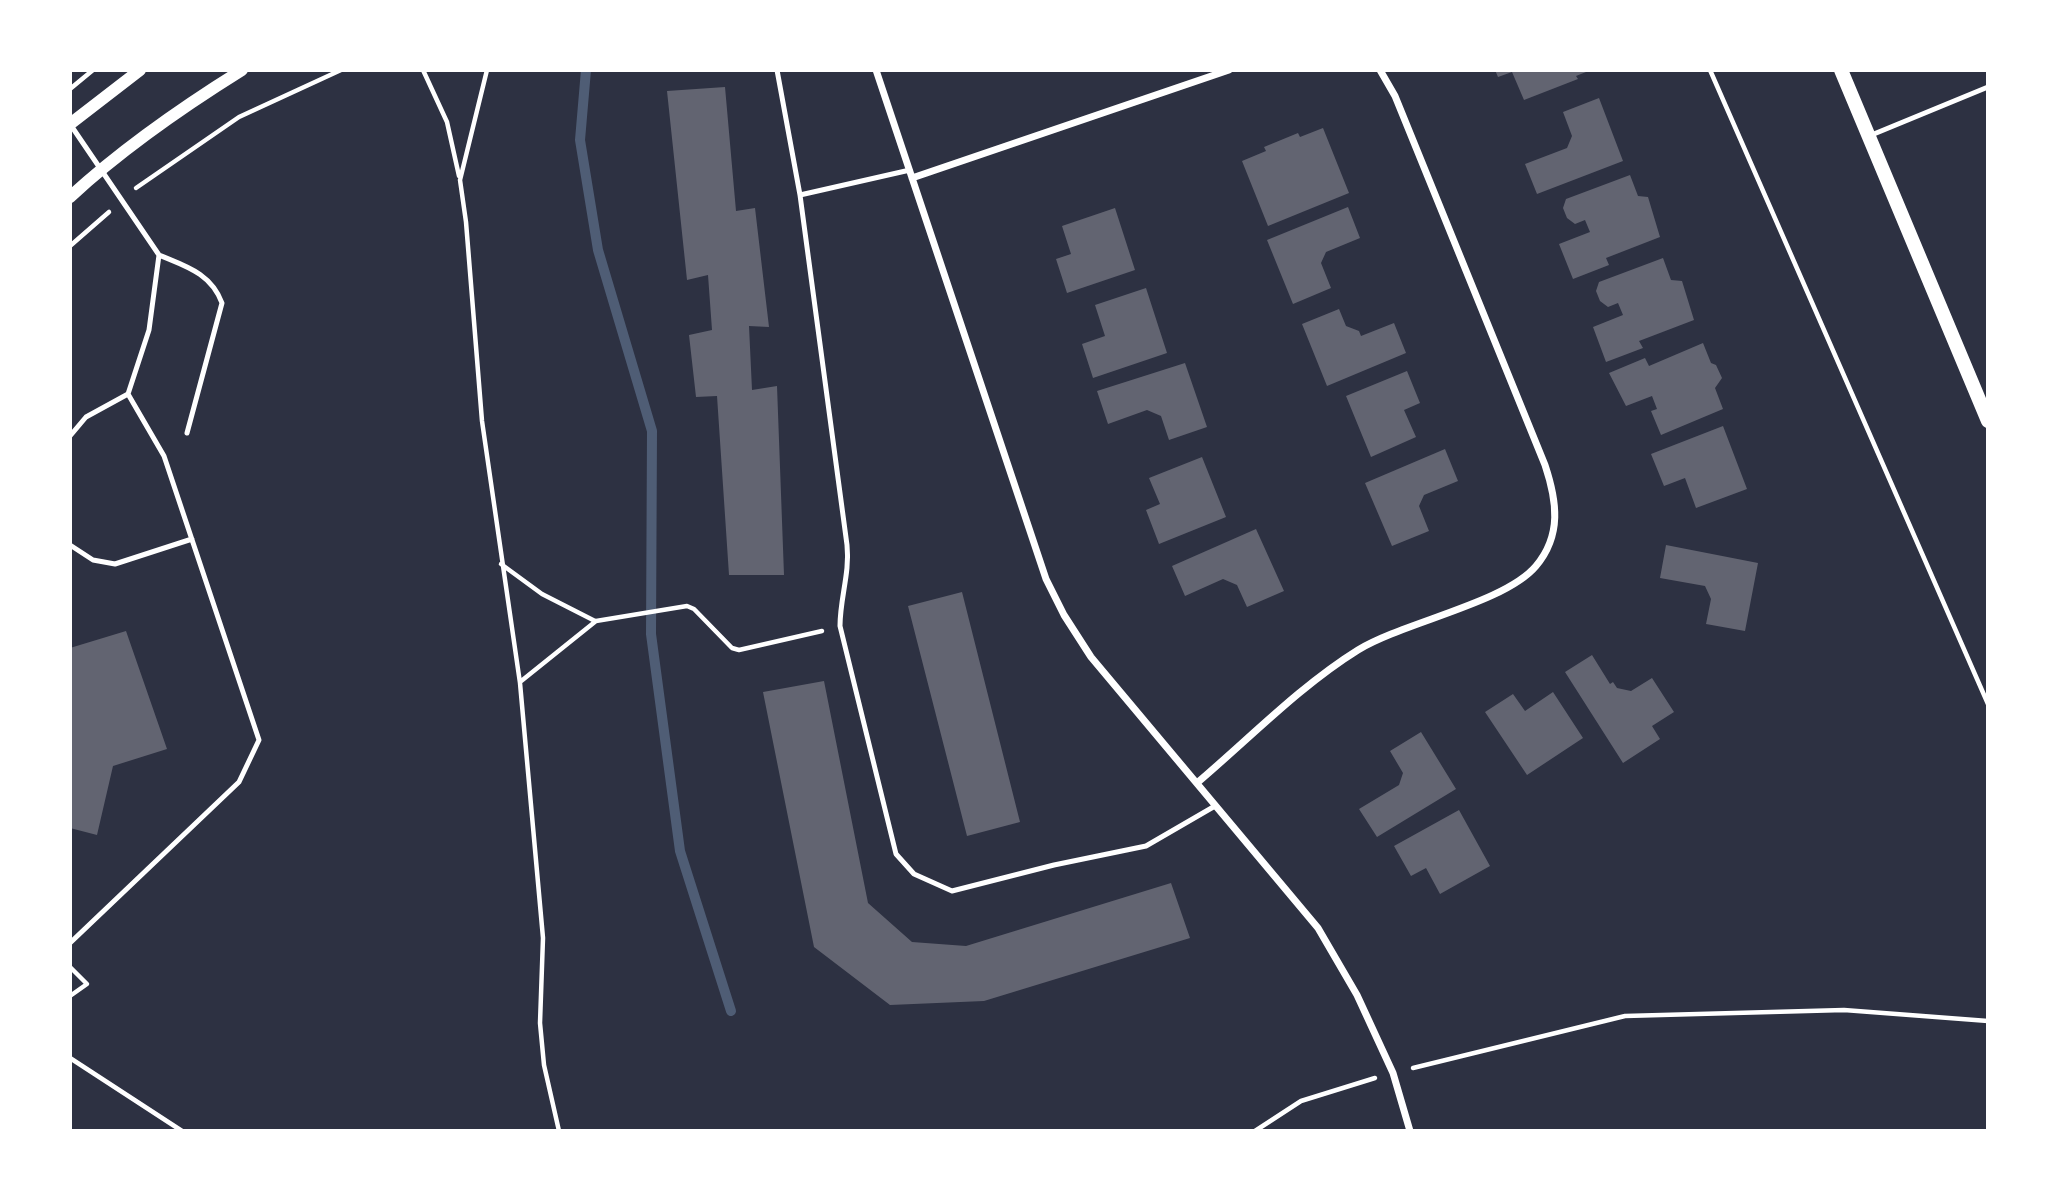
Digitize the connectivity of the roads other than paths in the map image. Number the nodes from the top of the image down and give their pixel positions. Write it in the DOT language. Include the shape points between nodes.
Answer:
graph roads {
  1 [pos="140,70"];
  2 [pos="242,70"];
  3 [pos="777,70"];
  4 [pos="876,70"];
  5 [pos="1229,70"];
  6 [pos="1380,70"];
  7 [pos="1841,70"];
  8 [pos="1988,86"];
  9 [pos="70,124"];
  10 [pos="1869,136"];
  11 [pos="100,169"];
  12 [pos="911,174"];
  13 [pos="800,195"];
  14 [pos="70,197"];
  15 [pos="159,255"];
  16 [pos="128,394"];
  17 [pos="1988,421"];
  18 [pos="187,433"];
  19 [pos="70,436"];
  20 [pos="192,539"];
  21 [pos="70,545"];
  22 [pos="1197,783"];
  23 [pos="1216,806"];
  24 [pos="70,943"];
  25 [pos="1410,1131"];
  1 -- 9 [label="street"];
  2 -- 11 [label="street" via="180,108"];
  3 -- 13 [label="lane"];
  4 -- 12 [label="street"];
  5 -- 12 [label="street"];
  6 -- 22 [label="street" via="1395,96 1545,465 1555,505 1553,533 1547,551 1523,580 1358,651 1330,669"];
  7 -- 10 [label="main road"];
  8 -- 10 [label="lane"];
  9 -- 11 [label="lane"];
  10 -- 17 [label="main road"];
  11 -- 14 [label="street"];
  11 -- 15 [label="lane"];
  12 -- 13 [label="lane"];
  12 -- 22 [label="street" via="1046,579 1091,657"];
  13 -- 23 [label="lane" via="847,545 848,578 840,626 895,854 914,874 952,891 1146,846"];
  15 -- 16 [label="lane" via="149,330"];
  15 -- 18 [label="lane" via="201,273 216,288 222,303"];
  16 -- 19 [label="lane" via="86,417"];
  16 -- 20 [label="lane" via="164,456"];
  20 -- 21 [label="lane" via="115,564 93,560"];
  20 -- 24 [label="lane" via="259,740 239,782"];
  22 -- 23 [label="street"];
  23 -- 25 [label="street" via="1318,928 1357,995 1393,1073"];
}
